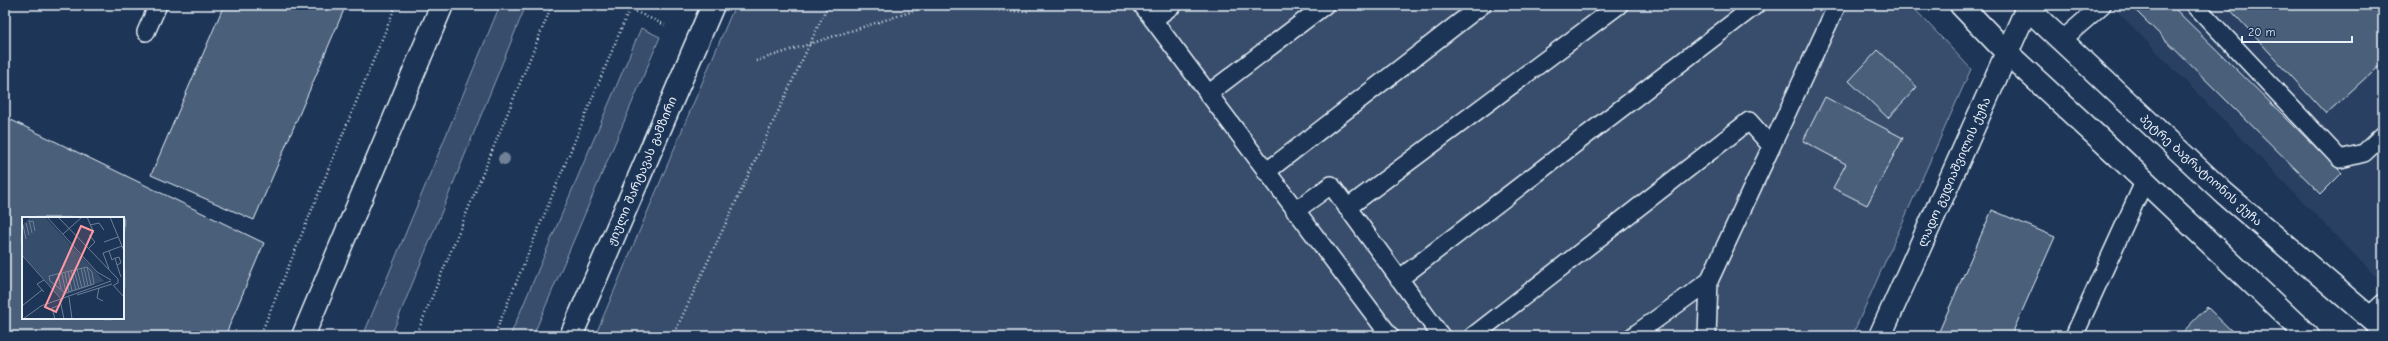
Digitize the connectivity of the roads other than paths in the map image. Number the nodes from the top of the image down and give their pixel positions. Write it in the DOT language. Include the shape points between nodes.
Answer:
graph roads {
  1 [pos="158,5"];
  2 [pos="442,5"];
  3 [pos="713,5"];
  4 [pos="1142,5"];
  5 [pos="1174,5"];
  6 [pos="1325,5"];
  7 [pos="1482,5"];
  8 [pos="1619,5"];
  9 [pos="1756,5"];
  10 [pos="1837,5"];
  11 [pos="1961,5"];
  12 [pos="2102,5"];
  13 [pos="2195,5"];
  14 [pos="2025,7"];
  15 [pos="1153,20"];
  16 [pos="146,32"];
  17 [pos="2061,41"];
  18 [pos="2007,53"];
  19 [pos="1208,94"];
  20 [pos="2383,135"];
  21 [pos="1771,146"];
  22 [pos="1266,172"];
  23 [pos="2144,180"];
  24 [pos="1347,208"];
  25 [pos="1295,211"];
  26 [pos="1399,279"];
  27 [pos="1709,280"];
  28 [pos="2378,316"];
  29 [pos="303,336"];
  30 [pos="571,336"];
  31 [pos="1390,336"];
  32 [pos="1441,336"];
  33 [pos="1473,336"];
  34 [pos="1633,336"];
  35 [pos="1707,336"];
  36 [pos="1880,336"];
  37 [pos="2074,336"];
  38 [pos="2308,336"];
  1 -- 16 [label="lane"];
  2 -- 29 [label="main road"];
  3 -- 30 [label="main road, ჟიული შარტავას გამზირი"];
  4 -- 15 [label="lane"];
  5 -- 15 [label="lane"];
  6 -- 19 [label="lane"];
  7 -- 22 [label="lane"];
  8 -- 24 [label="lane"];
  9 -- 26 [label="lane"];
  10 -- 21 [label="lane"];
  11 -- 18 [label="main road"];
  12 -- 17 [label="lane"];
  13 -- 20 [label="lane" via="2340,159 2364,153"];
  14 -- 17 [label="main road, პეტრე ბაგრატიონის ქუჩა"];
  14 -- 18 [label="main road, ლადო გუდიაშვილის ქუჩა"];
  15 -- 19 [label="lane"];
  17 -- 28 [label="main road, პეტრე ბაგრატიონის ქუჩა" via="2224,193"];
  18 -- 23 [label="main road"];
  18 -- 36 [label="main road, ლადო გუდიაშვილის ქუჩა"];
  19 -- 22 [label="lane"];
  21 -- 27 [label="lane"];
  21 -- 33 [label="lane" via="1749,121"];
  22 -- 25 [label="lane"];
  23 -- 37 [label="lane"];
  23 -- 38 [label="main road"];
  24 -- 25 [label="lane" via="1331,186"];
  24 -- 26 [label="lane"];
  25 -- 31 [label="lane"];
  26 -- 32 [label="lane"];
  27 -- 34 [label="lane"];
  27 -- 35 [label="lane"];
}
